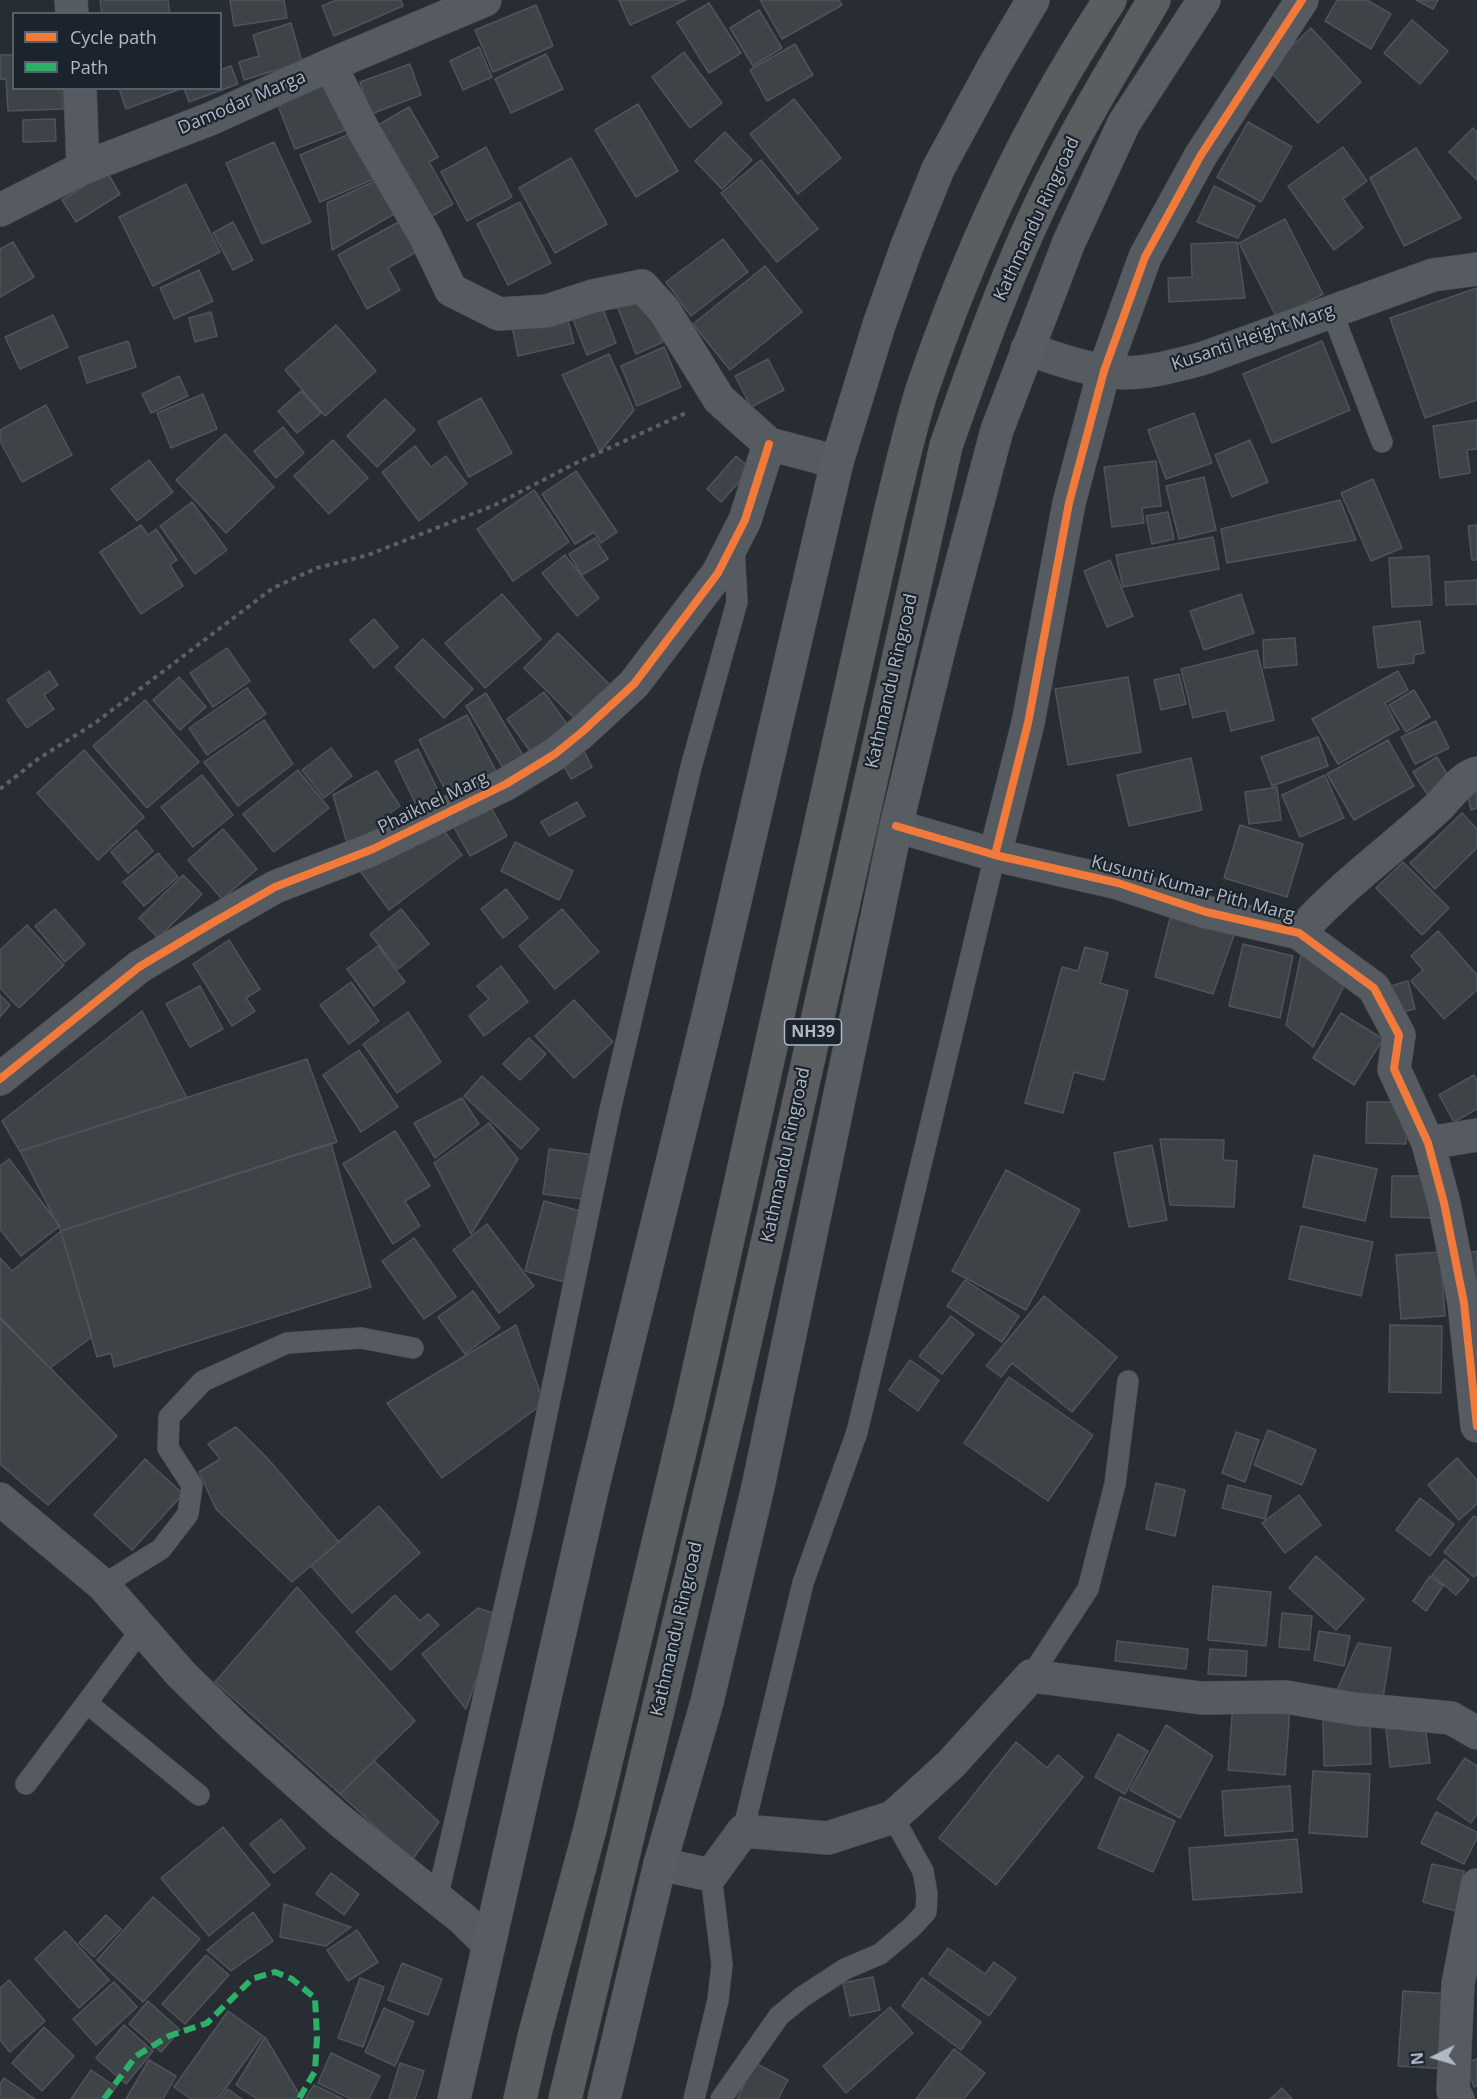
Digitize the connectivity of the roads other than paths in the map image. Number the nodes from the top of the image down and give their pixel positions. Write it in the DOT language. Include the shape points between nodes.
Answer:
graph roads {
  1 [pos="485,0"];
  2 [pos="1033,0"];
  3 [pos="1110,0"];
  4 [pos="1154,0"];
  5 [pos="1204,0"];
  6 [pos="1302,0"];
  7 [pos="330,65"];
  8 [pos="81,90"];
  9 [pos="83,168"];
  10 [pos="0,210"];
  11 [pos="1477,269"];
  12 [pos="1332,312"];
  13 [pos="1027,349"];
  14 [pos="1104,371"];
  15 [pos="1382,442"];
  16 [pos="769,444"];
  17 [pos="837,462"];
  18 [pos="734,542"];
  19 [pos="1477,773"];
  20 [pos="896,826"];
  21 [pos="995,855"];
  22 [pos="1299,933"];
  23 [pos="0,1079"];
  24 [pos="1477,1135"];
  25 [pos="1428,1143"];
  26 [pos="413,1348"];
  27 [pos="1128,1381"];
  28 [pos="1477,1426"];
  29 [pos="0,1498"];
  30 [pos="103,1585"];
  31 [pos="141,1630"];
  32 [pos="1030,1676"];
  33 [pos="87,1703"];
  34 [pos="1477,1733"];
  35 [pos="26,1784"];
  36 [pos="199,1795"];
  37 [pos="893,1817"];
  38 [pos="743,1831"];
  39 [pos="660,1864"];
  40 [pos="711,1875"];
  41 [pos="1477,1886"];
  42 [pos="437,1899"];
  43 [pos="489,1945"];
  44 [pos="1468,1992"];
  45 [pos="454,2099"];
  46 [pos="520,2099"];
  47 [pos="565,2099"];
  48 [pos="604,2099"];
  49 [pos="694,2099"];
  50 [pos="721,2099"];
  51 [pos="1458,2099"];
  1 -- 7 [label="street, Damodar Marga"];
  2 -- 17 [label="main road" via="938,169 879,325"];
  3 -- 46 [label="highway, Kathmandu Ringroad / NH39" via="1044,108 1001,191 921,394 890,513 690,1409 590,1829"];
  4 -- 47 [label="highway, Kathmandu Ringroad / NH39" via="1050,185 988,326 945,446 730,1409"];
  5 -- 13 [label="main road" via="1124,123 1069,242"];
  6 -- 14 [label="street" via="1201,155 1145,257"];
  7 -- 9 [label="street, Damodar Marga" via="210,119"];
  7 -- 16 [label="street" via="451,290 499,315 547,311 642,286 664,310 719,399"];
  8 -- 9 [label="street"];
  9 -- 10 [label="street, Damodar Marga"];
  11 -- 12 [label="street, Kusanti Height Marg" via="1433,275"];
  12 -- 14 [label="street, Kusanti Height Marg" via="1201,359 1131,373"];
  12 -- 15 [label="lane"];
  13 -- 14 [label="street, Kusanti Height Marg"];
  13 -- 20 [label="main road" via="997,430"];
  14 -- 21 [label="street" via="1069,503 1028,723"];
  16 -- 17 [label="street"];
  16 -- 18 [label="street, Phaikhel Marg"];
  17 -- 43 [label="main road" via="592,1490"];
  18 -- 23 [label="street, Phaikhel Marg" via="718,573 634,684 555,754 496,789 373,849 275,887 214,922 139,967"];
  18 -- 42 [label="lane" via="737,602 691,767 610,1110 530,1498"];
  19 -- 22 [label="street" via="1469,775 1436,809 1326,902"];
  20 -- 21 [label="street, Kusunti Kumar Pith Marg"];
  20 -- 39 [label="main road" via="758,1487 707,1702"];
  21 -- 22 [label="street, Kusunti Kumar Pith Marg" via="1118,883 1206,912"];
  21 -- 38 [label="lane" via="857,1432 803,1583"];
  22 -- 25 [label="street, Kusunti Kumar Pith Marg" via="1374,988 1399,1035 1394,1069"];
  24 -- 25 [label="street"];
  25 -- 28 [label="street, Kusunti Kumar Pith Marg" via="1464,1303"];
  26 -- 30 [label="lane" via="361,1338 287,1343 203,1381 170,1417 168,1448 192,1485 188,1514 161,1549"];
  27 -- 32 [label="lane" via="1115,1484 1088,1590"];
  29 -- 30 [label="street"];
  30 -- 31 [label="street"];
  31 -- 33 [label="lane"];
  31 -- 42 [label="street" via="235,1727 338,1819"];
  32 -- 34 [label="street" via="1201,1698 1286,1697 1355,1709 1451,1718"];
  32 -- 37 [label="street" via="951,1764"];
  33 -- 35 [label="lane"];
  33 -- 36 [label="lane"];
  37 -- 38 [label="street" via="828,1838"];
  37 -- 50 [label="lane" via="923,1871 926,1912 880,1954 845,1969 779,2016"];
  38 -- 40 [label="street"];
  39 -- 40 [label="street"];
  39 -- 48 [label="main road"];
  40 -- 49 [label="lane" via="722,1965 718,2000"];
  41 -- 44 [label="street"];
  42 -- 43 [label="street"];
  43 -- 45 [label="main road"];
  44 -- 51 [label="street" via="1452,2091"];
}
